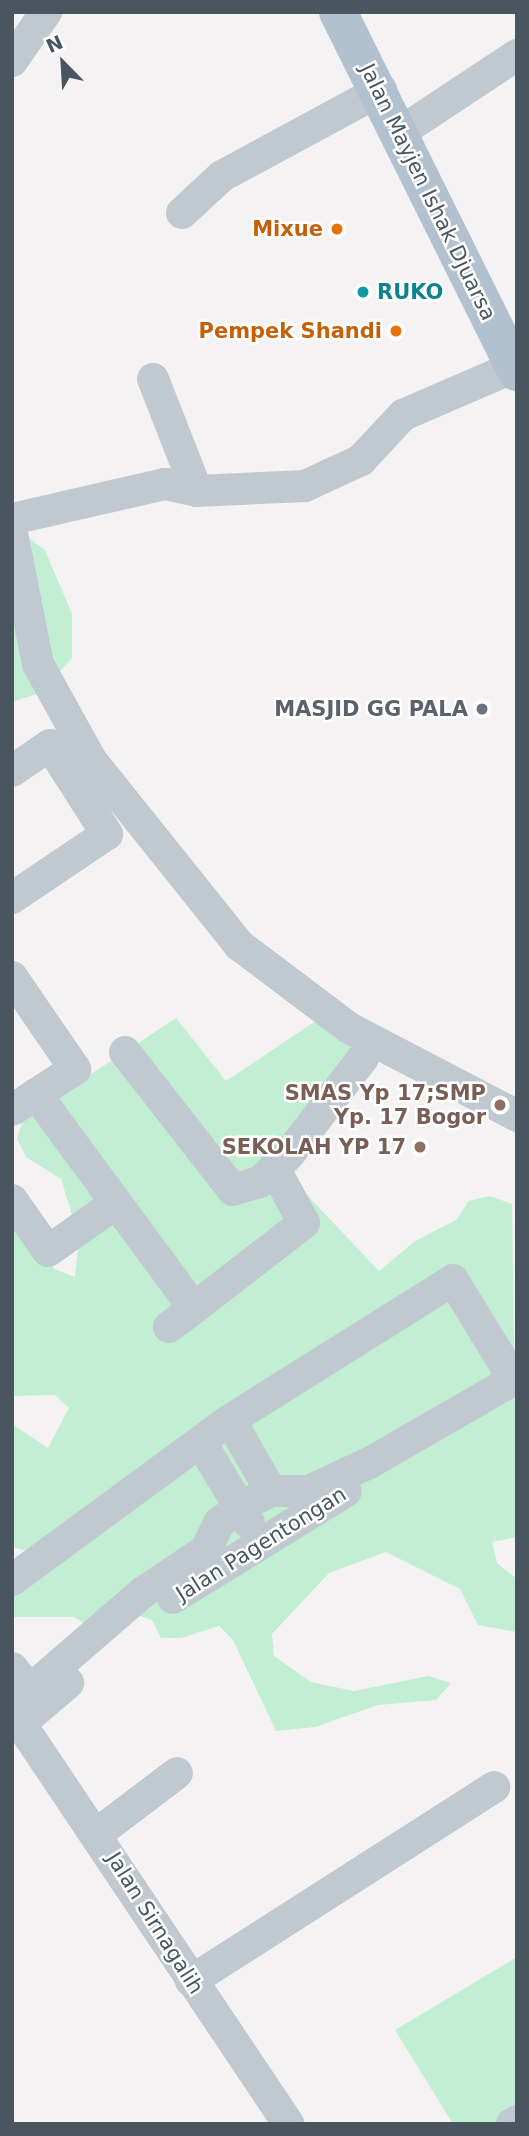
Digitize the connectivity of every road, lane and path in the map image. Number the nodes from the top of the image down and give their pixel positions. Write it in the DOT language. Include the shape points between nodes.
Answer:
graph roads {
  1 [pos="46,12"];
  2 [pos="338,12"];
  3 [pos="517,55"];
  4 [pos="12,61"];
  5 [pos="381,90"];
  6 [pos="402,131"];
  7 [pos="182,213"];
  8 [pos="505,326"];
  9 [pos="515,369"];
  10 [pos="153,379"];
  11 [pos="197,491"];
  12 [pos="12,519"];
  13 [pos="12,533"];
  14 [pos="12,771"];
  15 [pos="12,898"];
  16 [pos="12,977"];
  17 [pos="125,1052"];
  18 [pos="363,1058"];
  19 [pos="24,1102"];
  20 [pos="517,1116"];
  21 [pos="274,1168"];
  22 [pos="12,1200"];
  23 [pos="116,1203"];
  24 [pos="194,1308"];
  25 [pos="169,1327"];
  26 [pos="517,1386"];
  27 [pos="230,1420"];
  28 [pos="203,1446"];
  29 [pos="271,1491"];
  30 [pos="241,1507"];
  31 [pos="260,1543"];
  32 [pos="12,1580"];
  33 [pos="12,1668"];
  34 [pos="17,1717"];
  35 [pos="177,1773"];
  36 [pos="494,1787"];
  37 [pos="98,1833"];
  38 [pos="191,1981"];
  39 [pos="517,2121"];
  40 [pos="289,2124"];
  41 [pos="512,2124"];
  1 -- 4 [label="street"];
  2 -- 5 [label="main road, Jalan Mayjen Ishak Djuarsa"];
  3 -- 6 [label="street"];
  5 -- 6 [label="main road, Jalan Mayjen Ishak Djuarsa"];
  5 -- 7 [label="street" via="222,176"];
  6 -- 8 [label="main road, Jalan Mayjen Ishak Djuarsa"];
  8 -- 9 [label="main road, Jalan Mayjen Ishak Djuarsa"];
  9 -- 11 [label="street" via="403,415 360,460 330,476 283,491"];
  10 -- 11 [label="street"];
  11 -- 12 [label="street" via="165,484"];
  13 -- 20 [label="street" via="38,664 90,760 239,945 349,1028"];
  14 -- 15 [label="street" via="50,745 107,834"];
  16 -- 19 [label="street" via="75,1069"];
  17 -- 21 [label="street" via="220,1180 233,1190 245,1188"];
  18 -- 21 [label="street"];
  19 -- 23 [label="street"];
  21 -- 24 [label="street" via="304,1223"];
  22 -- 23 [label="street" via="48,1251"];
  23 -- 24 [label="street"];
  24 -- 25 [label="street"];
  26 -- 31 [label="street, Jalan Pagentongan"];
  27 -- 28 [label="street"];
  27 -- 29 [label="street"];
  27 -- 29 [label="street" via="453,1280 482,1323 507,1368 508,1383 309,1491"];
  28 -- 30 [label="street"];
  28 -- 32 [label="street" via="65,1535"];
  29 -- 30 [label="street"];
  30 -- 31 [label="street"];
  30 -- 33 [label="street" via="219,1523 206,1550 142,1593 30,1690"];
  31 -- 34 [label="street, Jalan Pagentongan" via="146,1616"];
  34 -- 37 [label="street, Jalan Sirnagalih"];
  35 -- 37 [label="street"];
  36 -- 38 [label="street"];
  37 -- 38 [label="street, Jalan Sirnagalih"];
  38 -- 40 [label="street, Jalan Sirnagalih"];
  39 -- 41 [label="street"];
}
